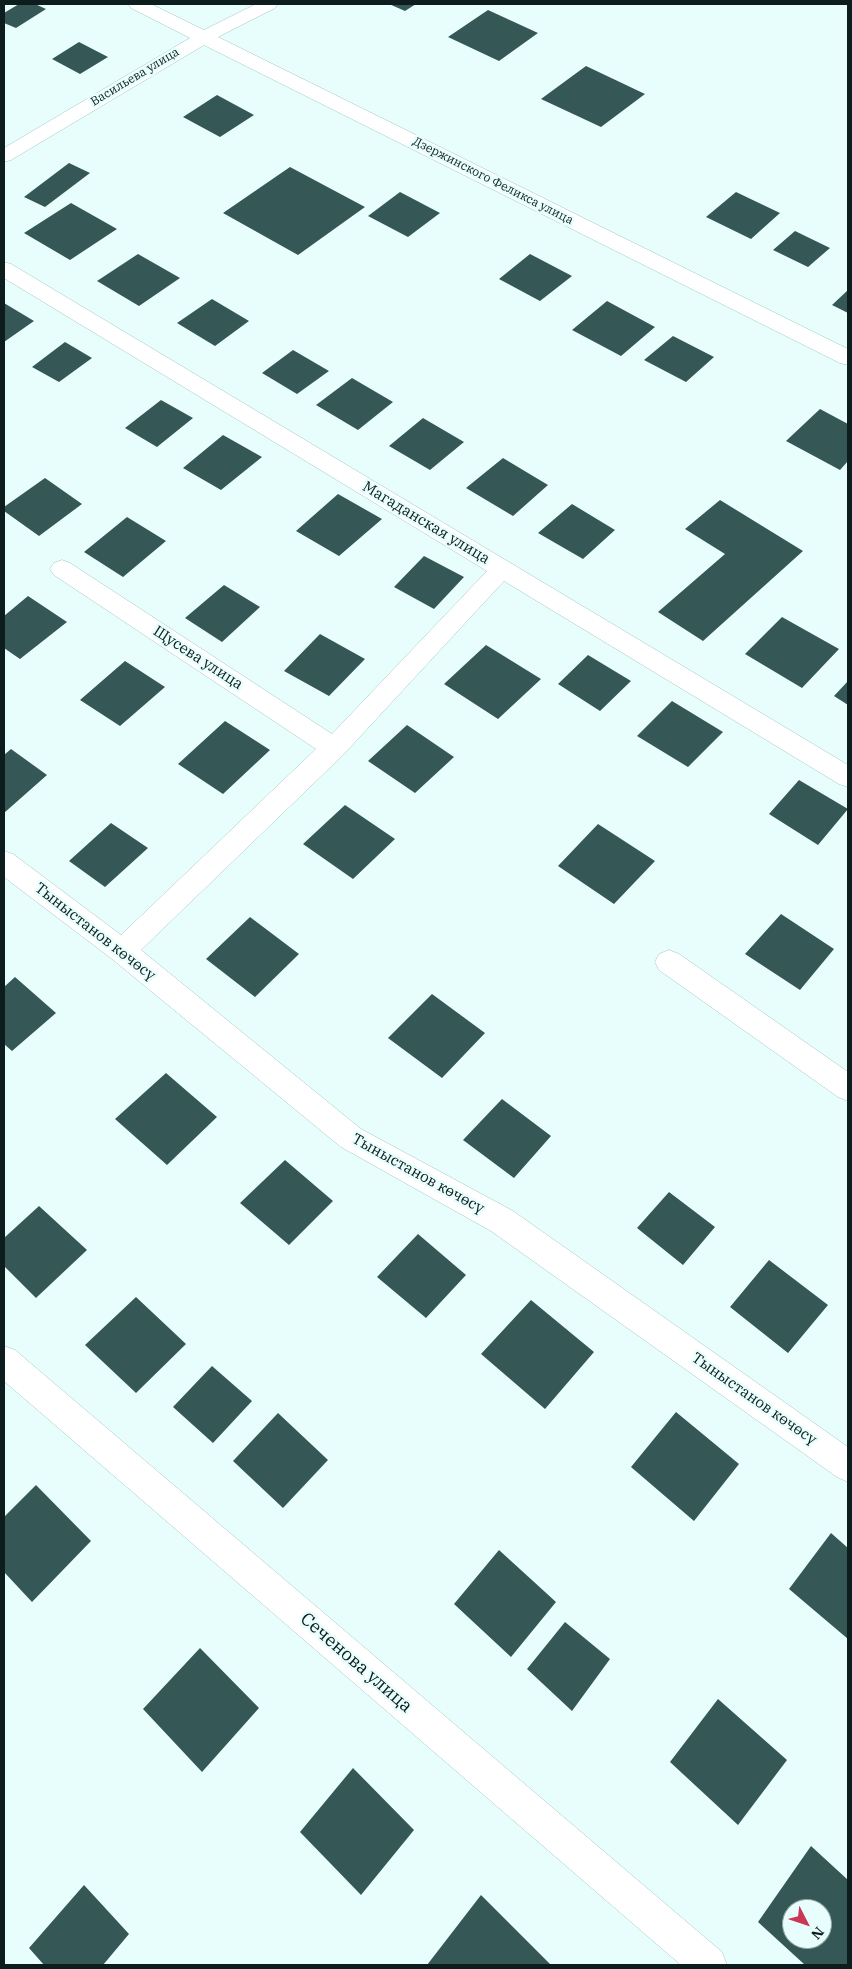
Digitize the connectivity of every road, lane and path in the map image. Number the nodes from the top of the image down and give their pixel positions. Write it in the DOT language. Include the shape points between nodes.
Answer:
graph roads {
  1 [pos="137,4"];
  2 [pos="269,4"];
  3 [pos="204,37"];
  4 [pos="4,156"];
  5 [pos="4,269"];
  6 [pos="848,358"];
  7 [pos="62,569"];
  8 [pos="502,569"];
  9 [pos="334,748"];
  10 [pos="848,777"];
  11 [pos="4,862"];
  12 [pos="122,951"];
  13 [pos="669,962"];
  14 [pos="848,1088"];
  15 [pos="4,1361"];
  16 [pos="848,1466"];
  17 [pos="709,1965"];
  1 -- 3 [label="street, Дзержинского Феликса улица"];
  2 -- 3 [label="street, Васильева улица"];
  3 -- 4 [label="street, Васильева улица"];
  3 -- 6 [label="street, Дзержинского Феликса улица"];
  5 -- 8 [label="street, Магаданская улица"];
  7 -- 9 [label="street, Щусева улица"];
  8 -- 9 [label="street"];
  8 -- 10 [label="street, Магаданская улица"];
  9 -- 12 [label="street"];
  11 -- 12 [label="street, Тыныстанов көчөсү"];
  12 -- 16 [label="street, Тыныстанов көчөсү" via="351,1138 502,1220"];
  13 -- 14 [label="street"];
  15 -- 17 [label="street, Сеченова улица"];
}
